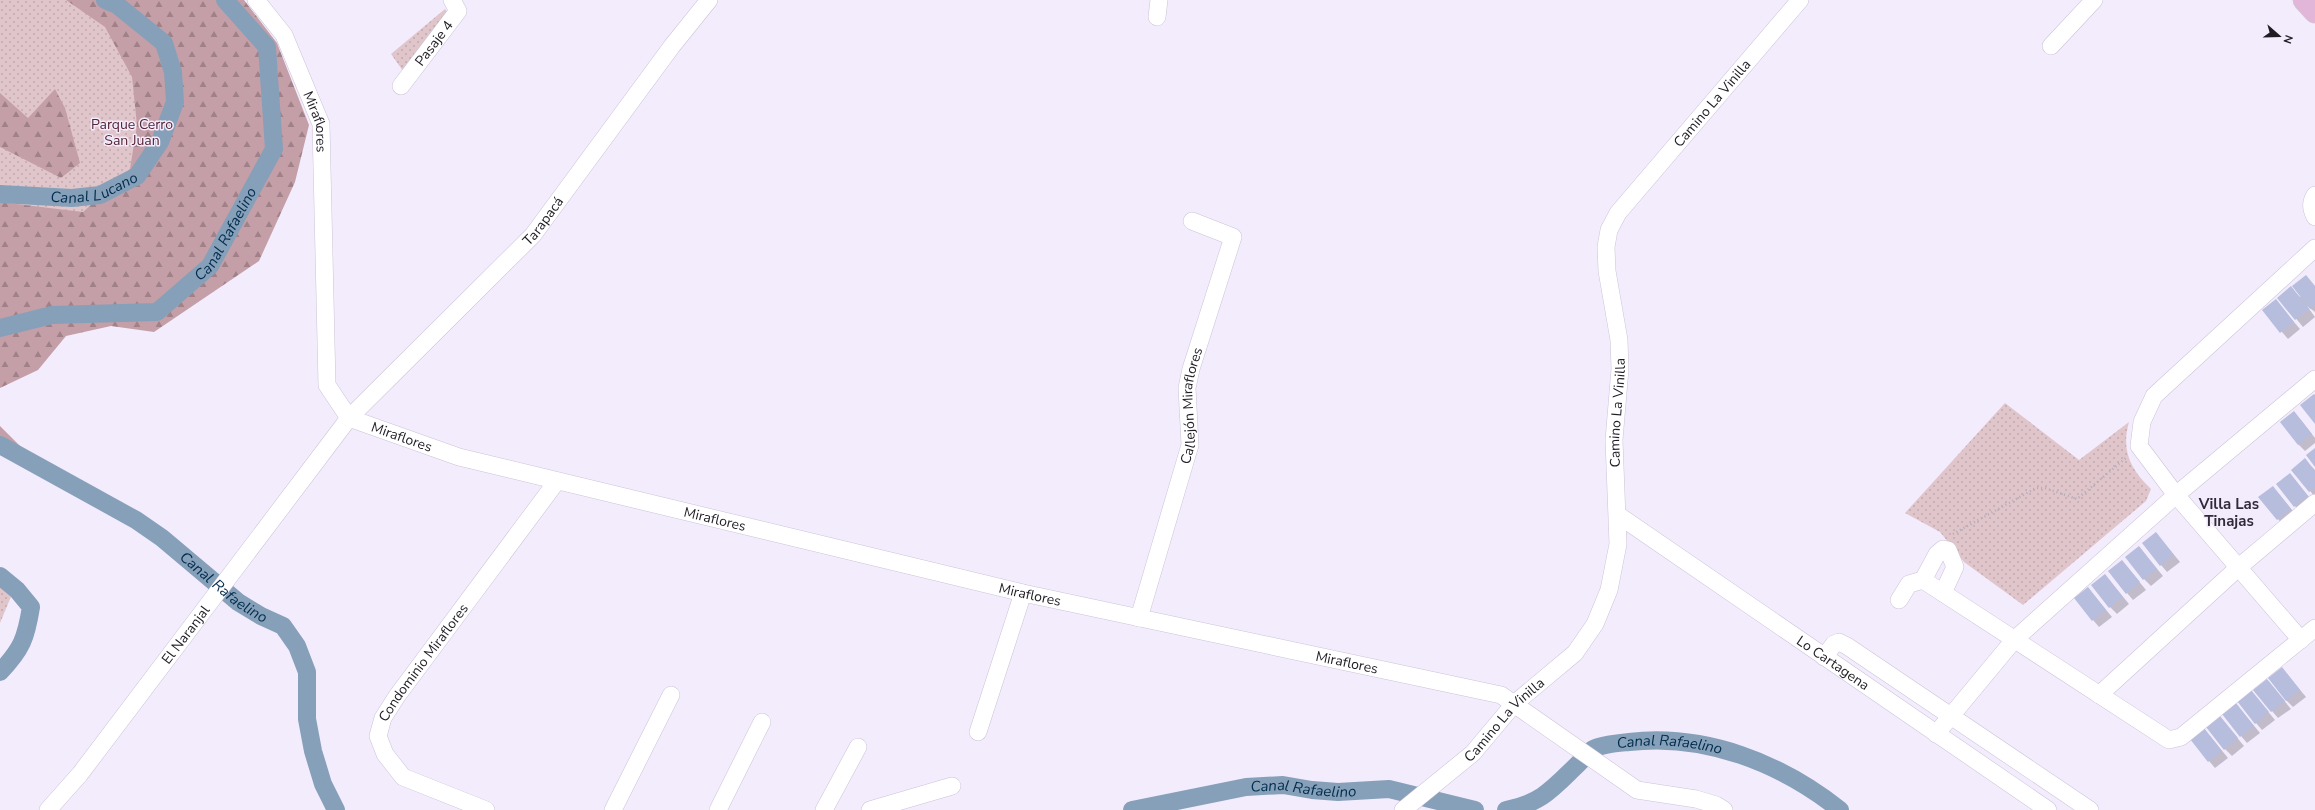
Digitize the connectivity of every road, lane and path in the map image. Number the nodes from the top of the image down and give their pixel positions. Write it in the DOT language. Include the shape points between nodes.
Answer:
graph roads {
  1 [pos="256,0"];
  2 [pos="452,0"];
  3 [pos="709,0"];
  4 [pos="1159,0"];
  5 [pos="1800,0"];
  6 [pos="2094,0"];
  7 [pos="2304,0"];
  8 [pos="2315,12"];
  9 [pos="1157,17"];
  10 [pos="2051,46"];
  11 [pos="401,86"];
  12 [pos="2315,195"];
  13 [pos="2315,217"];
  14 [pos="1192,221"];
  15 [pos="2315,248"];
  16 [pos="2315,379"];
  17 [pos="349,418"];
  18 [pos="2139,446"];
  19 [pos="557,481"];
  20 [pos="2176,495"];
  21 [pos="2315,503"];
  22 [pos="1618,516"];
  23 [pos="1939,551"];
  24 [pos="2239,567"];
  25 [pos="1923,580"];
  26 [pos="1023,593"];
  27 [pos="1943,593"];
  28 [pos="1899,600"];
  29 [pos="1139,618"];
  30 [pos="2315,628"];
  31 [pos="2014,640"];
  32 [pos="2301,640"];
  33 [pos="1824,657"];
  34 [pos="671,695"];
  35 [pos="2099,695"];
  36 [pos="1514,704"];
  37 [pos="1952,716"];
  38 [pos="762,722"];
  39 [pos="978,732"];
  40 [pos="1936,734"];
  41 [pos="858,747"];
  42 [pos="952,786"];
  43 [pos="1406,807"];
  44 [pos="48,810"];
  45 [pos="486,810"];
  46 [pos="613,810"];
  47 [pos="718,810"];
  48 [pos="824,810"];
  49 [pos="870,810"];
  50 [pos="1724,810"];
  51 [pos="2048,810"];
  52 [pos="2090,810"];
  1 -- 17 [label="street, Miraflores" via="284,36 321,124 327,385"];
  2 -- 11 [label="street, Pasaje 4" via="458,11"];
  3 -- 17 [label="street, Tarapacá" via="672,46 533,235"];
  4 -- 9 [label="street"];
  5 -- 22 [label="street, Camino La Vinilla" via="1618,213 1609,230 1607,264 1620,354 1614,440"];
  6 -- 10 [label="street"];
  7 -- 8 [label="main road"];
  12 -- 13 [label="street" via="2311,209"];
  14 -- 29 [label="street, Callejón Miraflores" via="1233,237 1191,369 1187,388 1190,445"];
  15 -- 18 [label="street" via="2154,396 2142,422"];
  16 -- 20 [label="street"];
  17 -- 19 [label="street, Miraflores" via="459,457"];
  17 -- 44 [label="street, El Naranjal" via="80,774"];
  18 -- 20 [label="street"];
  18 -- 23 [label="path" via="2077,499 2045,488 2036,488 1942,540"];
  19 -- 26 [label="street, Miraflores"];
  19 -- 45 [label="street, Condominio Miraflores" via="397,696 383,718 378,736 385,754 403,777"];
  20 -- 24 [label="street"];
  20 -- 31 [label="street"];
  21 -- 24 [label="street"];
  22 -- 33 [label="street, Lo Cartagena"];
  22 -- 36 [label="street, Camino La Vinilla" via="1618,544 1613,574 1595,624 1575,653"];
  23 -- 25 [label="street"];
  23 -- 27 [label="street" via="1948,550 1956,564"];
  24 -- 32 [label="street"];
  24 -- 35 [label="street"];
  25 -- 27 [label="street"];
  25 -- 28 [label="street" via="1909,584"];
  26 -- 29 [label="street, Miraflores"];
  26 -- 39 [label="street"];
  27 -- 31 [label="street"];
  29 -- 36 [label="street, Miraflores" via="1501,695"];
  30 -- 32 [label="street"];
  31 -- 35 [label="street"];
  31 -- 37 [label="street"];
  32 -- 35 [label="street" via="2176,740 2165,739"];
  33 -- 37 [label="street" via="1834,644 1839,642"];
  33 -- 40 [label="street, Lo Cartagena"];
  34 -- 46 [label="street"];
  36 -- 43 [label="street, Camino La Vinilla" via="1473,753"];
  36 -- 50 [label="street, Miraflores" via="1637,790 1696,800 1716,805"];
  37 -- 40 [label="street"];
  37 -- 52 [label="street"];
  38 -- 47 [label="street"];
  40 -- 51 [label="street, Lo Cartagena"];
  41 -- 48 [label="street"];
  42 -- 49 [label="street"];
}
